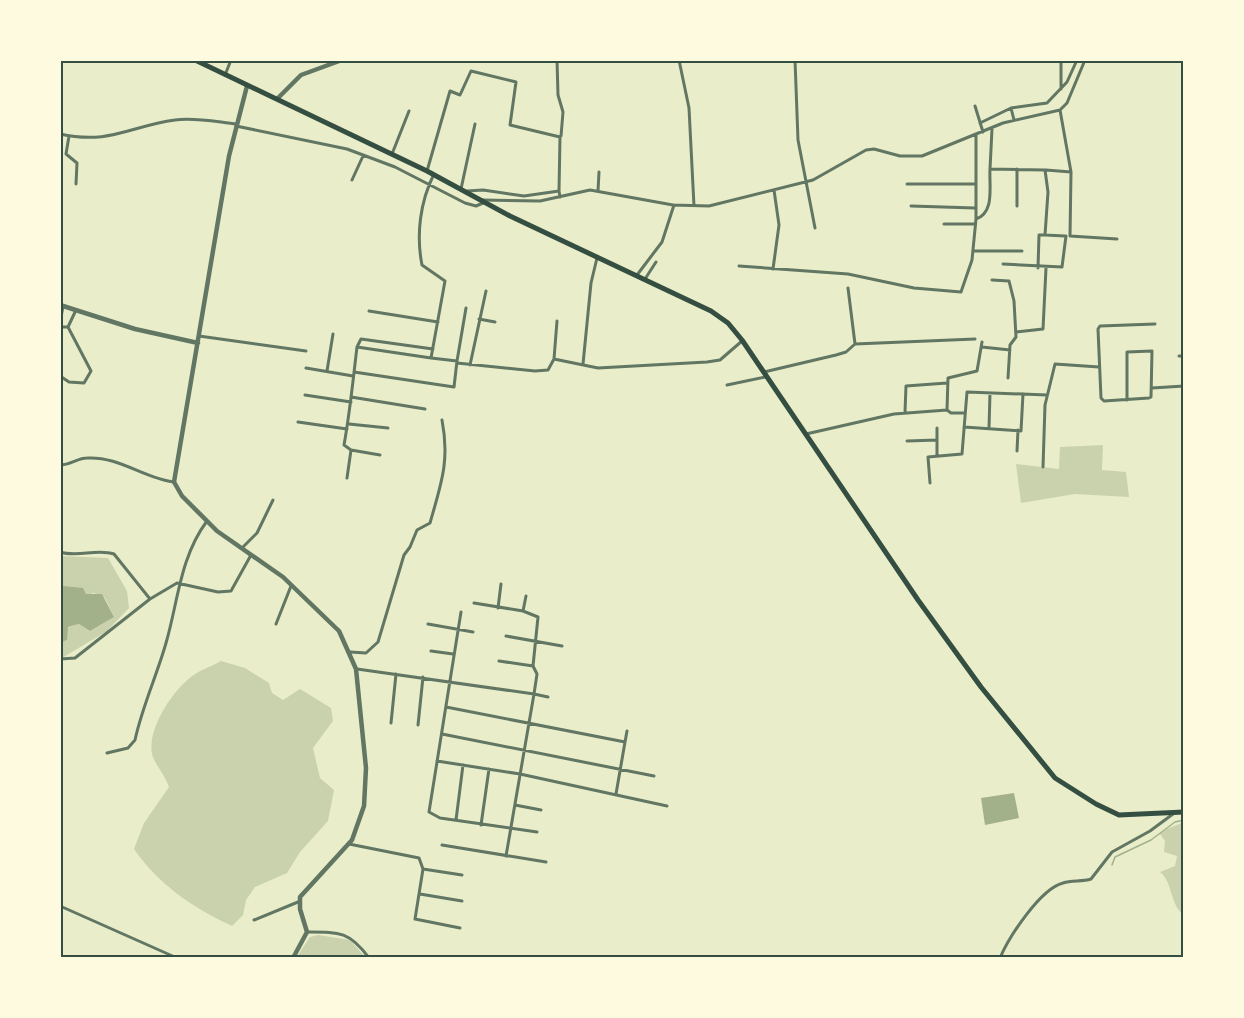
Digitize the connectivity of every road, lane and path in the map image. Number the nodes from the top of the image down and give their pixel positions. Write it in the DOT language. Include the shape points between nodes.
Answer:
graph roads {
  1 [pos="195,60"];
  2 [pos="231,60"];
  3 [pos="342,60"];
  4 [pos="557,60"];
  5 [pos="679,60"];
  6 [pos="795,60"];
  7 [pos="1061,60"];
  8 [pos="1077,60"];
  9 [pos="1085,60"];
  10 [pos="225,75"];
  11 [pos="247,86"];
  12 [pos="1061,89"];
  13 [pos="278,98"];
  14 [pos="975,106"];
  15 [pos="1011,108"];
  16 [pos="1060,110"];
  17 [pos="409,111"];
  18 [pos="1014,120"];
  19 [pos="980,123"];
  20 [pos="474,124"];
  21 [pos="236,125"];
  22 [pos="992,128"];
  23 [pos="983,132"];
  24 [pos="60,134"];
  25 [pos="976,135"];
  26 [pos="561,138"];
  27 [pos="68,139"];
  28 [pos="392,154"];
  29 [pos="363,156"];
  30 [pos="990,169"];
  31 [pos="1017,169"];
  32 [pos="1045,170"];
  33 [pos="427,171"];
  34 [pos="599,172"];
  35 [pos="1071,172"];
  36 [pos="433,176"];
  37 [pos="352,180"];
  38 [pos="429,183"];
  39 [pos="806,183"];
  40 [pos="76,184"];
  41 [pos="907,184"];
  42 [pos="976,184"];
  43 [pos="774,190"];
  44 [pos="464,191"];
  45 [pos="598,191"];
  46 [pos="559,194"];
  47 [pos="481,200"];
  48 [pos="674,205"];
  49 [pos="693,206"];
  50 [pos="911,206"];
  51 [pos="1017,206"];
  52 [pos="975,208"];
  53 [pos="975,221"];
  54 [pos="944,224"];
  55 [pos="815,228"];
  56 [pos="1045,235"];
  57 [pos="1068,236"];
  58 [pos="1117,238"];
  59 [pos="973,251"];
  60 [pos="1022,251"];
  61 [pos="597,256"];
  62 [pos="656,262"];
  63 [pos="1004,264"];
  64 [pos="739,266"];
  65 [pos="1038,267"];
  66 [pos="1046,268"];
  67 [pos="772,269"];
  68 [pos="637,275"];
  69 [pos="645,279"];
  70 [pos="992,280"];
  71 [pos="848,288"];
  72 [pos="486,291"];
  73 [pos="61,305"];
  74 [pos="466,308"];
  75 [pos="76,310"];
  76 [pos="369,311"];
  77 [pos="479,319"];
  78 [pos="557,321"];
  79 [pos="438,322"];
  80 [pos="495,322"];
  81 [pos="1155,324"];
  82 [pos="60,325"];
  83 [pos="68,327"];
  84 [pos="1016,332"];
  85 [pos="333,334"];
  86 [pos="199,336"];
  87 [pos="975,339"];
  88 [pos="742,340"];
  89 [pos="982,342"];
  90 [pos="198,343"];
  91 [pos="855,344"];
  92 [pos="357,347"];
  93 [pos="981,347"];
  94 [pos="433,350"];
  95 [pos="1010,350"];
  96 [pos="306,351"];
  97 [pos="1179,356"];
  98 [pos="1184,356"];
  99 [pos="431,358"];
  100 [pos="554,359"];
  101 [pos="457,362"];
  102 [pos="583,364"];
  103 [pos="470,365"];
  104 [pos="1099,367"];
  105 [pos="306,368"];
  106 [pos="327,371"];
  107 [pos="353,374"];
  108 [pos="764,375"];
  109 [pos="60,376"];
  110 [pos="1008,378"];
  111 [pos="948,383"];
  112 [pos="728,385"];
  113 [pos="1184,386"];
  114 [pos="1152,388"];
  115 [pos="990,393"];
  116 [pos="1023,394"];
  117 [pos="305,395"];
  118 [pos="1047,395"];
  119 [pos="351,397"];
  120 [pos="1127,399"];
  121 [pos="351,402"];
  122 [pos="425,409"];
  123 [pos="947,410"];
  124 [pos="905,412"];
  125 [pos="965,413"];
  126 [pos="442,420"];
  127 [pos="298,422"];
  128 [pos="349,424"];
  129 [pos="964,427"];
  130 [pos="388,428"];
  131 [pos="937,428"];
  132 [pos="988,428"];
  133 [pos="347,429"];
  134 [pos="1018,430"];
  135 [pos="806,434"];
  136 [pos="937,440"];
  137 [pos="907,441"];
  138 [pos="351,450"];
  139 [pos="1017,451"];
  140 [pos="380,455"];
  141 [pos="937,456"];
  142 [pos="60,465"];
  143 [pos="1043,467"];
  144 [pos="347,478"];
  145 [pos="174,482"];
  146 [pos="930,483"];
  147 [pos="273,500"];
  148 [pos="207,521"];
  149 [pos="241,549"];
  150 [pos="60,552"];
  151 [pos="251,555"];
  152 [pos="179,583"];
  153 [pos="291,584"];
  154 [pos="501,584"];
  155 [pos="526,596"];
  156 [pos="150,599"];
  157 [pos="474,603"];
  158 [pos="498,608"];
  159 [pos="523,611"];
  160 [pos="461,612"];
  161 [pos="276,624"];
  162 [pos="428,624"];
  163 [pos="457,630"];
  164 [pos="473,632"];
  165 [pos="506,636"];
  166 [pos="535,641"];
  167 [pos="562,646"];
  168 [pos="431,651"];
  169 [pos="350,652"];
  170 [pos="453,654"];
  171 [pos="60,659"];
  172 [pos="500,661"];
  173 [pos="532,666"];
  174 [pos="356,669"];
  175 [pos="396,674"];
  176 [pos="423,677"];
  177 [pos="450,680"];
  178 [pos="534,694"];
  179 [pos="548,697"];
  180 [pos="446,707"];
  181 [pos="391,723"];
  182 [pos="530,724"];
  183 [pos="418,725"];
  184 [pos="627,731"];
  185 [pos="442,734"];
  186 [pos="625,742"];
  187 [pos="525,749"];
  188 [pos="107,753"];
  189 [pos="437,761"];
  190 [pos="463,765"];
  191 [pos="622,768"];
  192 [pos="489,769"];
  193 [pos="520,774"];
  194 [pos="654,776"];
  195 [pos="616,794"];
  196 [pos="514,805"];
  197 [pos="667,806"];
  198 [pos="541,810"];
  199 [pos="1184,812"];
  200 [pos="1174,813"];
  201 [pos="456,820"];
  202 [pos="481,825"];
  203 [pos="511,829"];
  204 [pos="537,832"];
  205 [pos="348,844"];
  206 [pos="442,845"];
  207 [pos="506,856"];
  208 [pos="546,862"];
  209 [pos="423,869"];
  210 [pos="462,875"];
  211 [pos="420,894"];
  212 [pos="298,902"];
  213 [pos="462,902"];
  214 [pos="60,906"];
  215 [pos="254,920"];
  216 [pos="460,928"];
  217 [pos="307,932"];
  218 [pos="177,958"];
  219 [pos="292,958"];
  220 [pos="369,958"];
  221 [pos="1000,958"];
  1 -- 10 [label="highway"];
  2 -- 10 [label="street"];
  3 -- 13 [label="street" via="301,75"];
  4 -- 26 [label="street" via="558,95 563,112"];
  5 -- 49 [label="street" via="689,108"];
  6 -- 39 [label="street" via="798,140"];
  7 -- 12 [label="street"];
  8 -- 12 [label="street"];
  9 -- 16 [label="street" via="1067,103"];
  10 -- 11 [label="highway"];
  11 -- 13 [label="highway"];
  11 -- 21 [label="street"];
  12 -- 15 [label="street" via="1047,104"];
  13 -- 28 [label="highway"];
  14 -- 19 [label="street"];
  15 -- 18 [label="street"];
  15 -- 19 [label="street"];
  16 -- 18 [label="street"];
  16 -- 35 [label="street"];
  17 -- 28 [label="street"];
  18 -- 22 [label="street"];
  19 -- 23 [label="street"];
  20 -- 44 [label="street"];
  21 -- 27 [label="street" via="176,119 102,138"];
  21 -- 29 [label="street" via="299,137"];
  21 -- 86 [label="street"];
  22 -- 23 [label="street"];
  22 -- 30 [label="street"];
  23 -- 25 [label="street"];
  24 -- 27 [label="street"];
  25 -- 39 [label="street" via="922,156 869,149"];
  25 -- 42 [label="street"];
  26 -- 33 [label="street" via="510,125 516,82 471,71 460,94 450,91"];
  26 -- 46 [label="street"];
  27 -- 40 [label="street" via="66,154 77,163"];
  28 -- 33 [label="highway"];
  29 -- 37 [label="street"];
  29 -- 38 [label="street"];
  30 -- 31 [label="street"];
  30 -- 53 [label="street" via="988,210"];
  31 -- 32 [label="street"];
  31 -- 51 [label="street"];
  32 -- 35 [label="street"];
  32 -- 56 [label="street"];
  33 -- 36 [label="highway"];
  34 -- 45 [label="street"];
  35 -- 57 [label="street"];
  36 -- 38 [label="street"];
  36 -- 44 [label="highway"];
  38 -- 47 [label="street" via="471,205"];
  38 -- 79 [label="street" via="418,238 422,265 445,281"];
  39 -- 43 [label="street"];
  39 -- 55 [label="street"];
  41 -- 42 [label="street"];
  42 -- 52 [label="street"];
  43 -- 49 [label="street" via="725,203"];
  43 -- 67 [label="street" via="779,225"];
  44 -- 46 [label="street" via="524,196"];
  44 -- 47 [label="highway"];
  45 -- 46 [label="street"];
  45 -- 48 [label="street"];
  46 -- 47 [label="street" via="527,202"];
  47 -- 61 [label="highway"];
  48 -- 49 [label="street"];
  48 -- 68 [label="street" via="662,242"];
  50 -- 52 [label="street"];
  52 -- 53 [label="street"];
  53 -- 54 [label="street"];
  53 -- 59 [label="street"];
  56 -- 57 [label="street"];
  56 -- 65 [label="street" via="1039,235"];
  57 -- 58 [label="street"];
  57 -- 66 [label="street" via="1062,267"];
  59 -- 60 [label="street"];
  59 -- 67 [label="street" via="961,292 914,288 848,274"];
  61 -- 68 [label="highway"];
  61 -- 102 [label="street"];
  62 -- 69 [label="street"];
  63 -- 65 [label="street"];
  64 -- 67 [label="street"];
  65 -- 66 [label="street"];
  66 -- 84 [label="street" via="1044,328"];
  68 -- 69 [label="highway"];
  69 -- 88 [label="highway" via="711,311"];
  70 -- 84 [label="street" via="1009,281"];
  71 -- 91 [label="street"];
  72 -- 77 [label="street"];
  73 -- 75 [label="street"];
  73 -- 82 [label="street"];
  74 -- 101 [label="street"];
  75 -- 83 [label="street"];
  75 -- 90 [label="street" via="143,332"];
  76 -- 79 [label="street"];
  77 -- 80 [label="street"];
  77 -- 103 [label="street"];
  78 -- 100 [label="street"];
  79 -- 94 [label="street"];
  81 -- 104 [label="street" via="1100,326"];
  82 -- 83 [label="street"];
  83 -- 109 [label="street" via="91,371 84,383 69,382"];
  84 -- 95 [label="street"];
  85 -- 106 [label="street"];
  86 -- 90 [label="street"];
  86 -- 96 [label="street"];
  87 -- 91 [label="street"];
  88 -- 102 [label="street" via="720,360 707,362 598,368"];
  88 -- 108 [label="highway"];
  89 -- 93 [label="street"];
  90 -- 145 [label="street"];
  91 -- 108 [label="street" via="846,352"];
  92 -- 94 [label="street" via="361,339"];
  92 -- 99 [label="street"];
  92 -- 107 [label="street"];
  93 -- 95 [label="street"];
  93 -- 111 [label="street" via="976,371 948,378"];
  94 -- 99 [label="street"];
  95 -- 110 [label="street"];
  97 -- 98 [label="street"];
  99 -- 101 [label="street"];
  100 -- 102 [label="street"];
  100 -- 103 [label="street" via="548,370 542,371"];
  101 -- 103 [label="street"];
  101 -- 107 [label="street" via="454,387"];
  104 -- 118 [label="street" via="1056,363"];
  104 -- 120 [label="street" via="1102,399"];
  105 -- 106 [label="street"];
  106 -- 107 [label="street"];
  107 -- 119 [label="street"];
  108 -- 112 [label="street"];
  108 -- 135 [label="highway"];
  111 -- 123 [label="street"];
  111 -- 124 [label="street" via="906,386"];
  113 -- 114 [label="street"];
  114 -- 120 [label="street" via="1149,398"];
  114 -- 120 [label="street" via="1152,351 1127,352"];
  115 -- 116 [label="street"];
  115 -- 125 [label="street" via="967,392"];
  115 -- 132 [label="street"];
  116 -- 118 [label="street"];
  116 -- 134 [label="street" via="1022,429"];
  117 -- 121 [label="street"];
  118 -- 143 [label="street"];
  119 -- 121 [label="street"];
  119 -- 122 [label="street"];
  121 -- 128 [label="street"];
  123 -- 124 [label="street"];
  123 -- 125 [label="street"];
  124 -- 135 [label="street"];
  125 -- 129 [label="street"];
  126 -- 169 [label="street" via="445,476 430,523 417,530 400,563 378,642 366,653"];
  127 -- 133 [label="street"];
  128 -- 130 [label="street"];
  128 -- 133 [label="street"];
  129 -- 132 [label="street"];
  129 -- 141 [label="street" via="961,456"];
  131 -- 136 [label="street"];
  132 -- 134 [label="street"];
  133 -- 138 [label="street" via="344,444"];
  134 -- 139 [label="street"];
  135 -- 200 [label="highway" via="981,687 1055,777 1119,815"];
  136 -- 137 [label="street"];
  136 -- 141 [label="street"];
  138 -- 140 [label="street"];
  138 -- 144 [label="street"];
  141 -- 146 [label="street" via="928,457"];
  142 -- 145 [label="street" via="88,458"];
  145 -- 148 [label="street"];
  147 -- 149 [label="street" via="257,533"];
  148 -- 149 [label="street"];
  148 -- 152 [label="street"];
  149 -- 151 [label="street"];
  150 -- 156 [label="street" via="71,556 114,554"];
  151 -- 152 [label="street" via="234,589 228,593"];
  151 -- 153 [label="street"];
  152 -- 156 [label="street"];
  152 -- 188 [label="street" via="167,639 135,740 128,748"];
  153 -- 161 [label="street"];
  153 -- 169 [label="street" via="339,631"];
  154 -- 158 [label="street"];
  155 -- 159 [label="street"];
  156 -- 171 [label="street" via="75,658"];
  157 -- 158 [label="street"];
  158 -- 159 [label="street"];
  159 -- 166 [label="street" via="538,617"];
  160 -- 163 [label="street"];
  162 -- 163 [label="street"];
  163 -- 164 [label="street"];
  163 -- 170 [label="street"];
  165 -- 166 [label="street"];
  166 -- 167 [label="street"];
  166 -- 173 [label="street"];
  168 -- 170 [label="street"];
  169 -- 174 [label="street"];
  170 -- 177 [label="street"];
  172 -- 173 [label="street"];
  173 -- 178 [label="street" via="537,674"];
  174 -- 175 [label="street"];
  174 -- 205 [label="street" via="366,784 358,826"];
  175 -- 176 [label="street"];
  175 -- 181 [label="street"];
  176 -- 177 [label="street"];
  176 -- 183 [label="street"];
  177 -- 178 [label="street"];
  177 -- 180 [label="street"];
  178 -- 179 [label="street"];
  178 -- 182 [label="street"];
  180 -- 182 [label="street"];
  180 -- 185 [label="street"];
  182 -- 186 [label="street"];
  182 -- 187 [label="street"];
  184 -- 186 [label="street"];
  185 -- 187 [label="street"];
  185 -- 189 [label="street"];
  186 -- 191 [label="street"];
  187 -- 191 [label="street"];
  187 -- 193 [label="street"];
  189 -- 190 [label="street"];
  189 -- 201 [label="street" via="429,812"];
  190 -- 192 [label="street"];
  190 -- 201 [label="street"];
  191 -- 194 [label="street"];
  191 -- 195 [label="street"];
  192 -- 193 [label="street"];
  192 -- 202 [label="street"];
  193 -- 195 [label="street"];
  193 -- 196 [label="street"];
  195 -- 197 [label="street"];
  196 -- 198 [label="street"];
  196 -- 203 [label="street"];
  199 -- 200 [label="highway"];
  200 -- 221 [label="street" via="1112,852 1091,879 1064,882 1047,892 1027,914"];
  201 -- 202 [label="street"];
  202 -- 203 [label="street"];
  203 -- 204 [label="street"];
  203 -- 207 [label="street"];
  205 -- 209 [label="street" via="416,857"];
  205 -- 212 [label="street" via="306,888"];
  206 -- 207 [label="street"];
  207 -- 208 [label="street"];
  209 -- 210 [label="street"];
  209 -- 211 [label="street"];
  211 -- 213 [label="street"];
  211 -- 216 [label="street" via="415,919"];
  212 -- 215 [label="street"];
  212 -- 217 [label="street"];
  214 -- 218 [label="street"];
  217 -- 219 [label="street"];
  217 -- 220 [label="street" via="344,934 355,940"];
}
